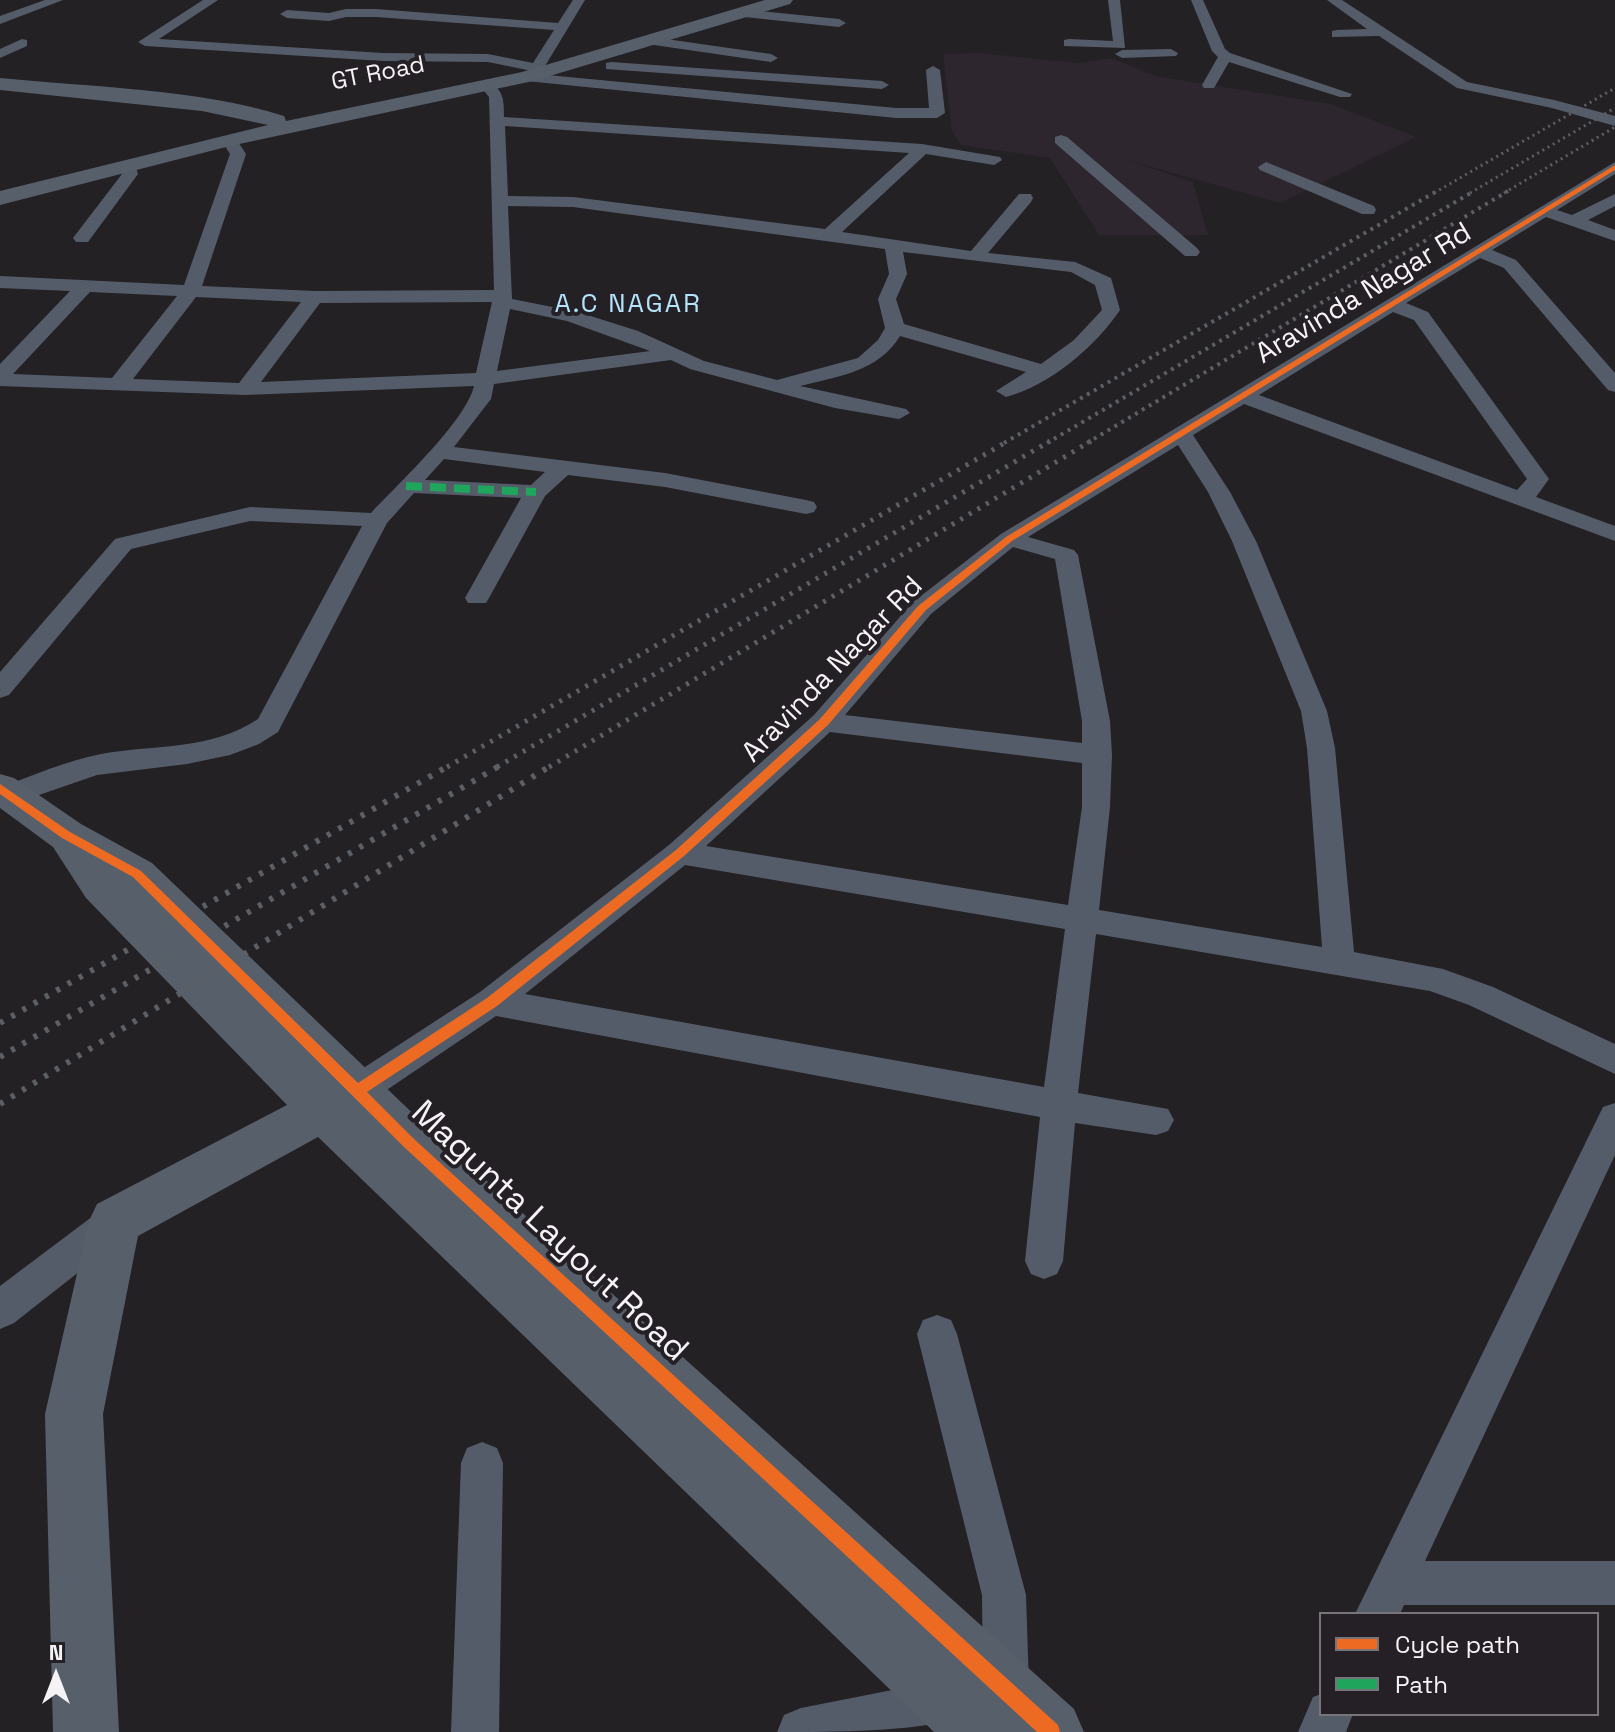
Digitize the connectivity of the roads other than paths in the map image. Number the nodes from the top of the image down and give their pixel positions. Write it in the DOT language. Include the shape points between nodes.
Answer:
graph roads {
  1 [pos="57,0"];
  2 [pos="212,0"];
  3 [pos="309,0"];
  4 [pos="579,0"];
  5 [pos="763,0"];
  6 [pos="784,0"];
  7 [pos="1114,0"];
  8 [pos="1197,0"];
  9 [pos="1333,0"];
  10 [pos="740,13"];
  11 [pos="0,20"];
  12 [pos="839,23"];
  13 [pos="565,27"];
  14 [pos="262,31"];
  15 [pos="1384,32"];
  16 [pos="1337,34"];
  17 [pos="652,41"];
  18 [pos="22,43"];
  19 [pos="1069,43"];
  20 [pos="236,47"];
  21 [pos="1122,52"];
  22 [pos="1171,53"];
  23 [pos="0,54"];
  24 [pos="1225,56"];
  25 [pos="771,58"];
  26 [pos="578,63"];
  27 [pos="1306,67"];
  28 [pos="933,70"];
  29 [pos="1277,72"];
  30 [pos="532,73"];
  31 [pos="0,84"];
  32 [pos="882,85"];
  33 [pos="1209,85"];
  34 [pos="1462,85"];
  35 [pos="488,87"];
  36 [pos="1435,88"];
  37 [pos="1345,94"];
  38 [pos="276,121"];
  39 [pos="496,121"];
  40 [pos="1615,121"];
  41 [pos="229,140"];
  42 [pos="1061,140"];
  43 [pos="922,149"];
  44 [pos="994,160"];
  45 [pos="128,165"];
  46 [pos="1266,167"];
  47 [pos="1615,167"];
  48 [pos="0,187"];
  49 [pos="0,198"];
  50 [pos="1025,198"];
  51 [pos="1615,199"];
  52 [pos="499,201"];
  53 [pos="1368,210"];
  54 [pos="1545,211"];
  55 [pos="1574,221"];
  56 [pos="829,235"];
  57 [pos="1615,236"];
  58 [pos="82,238"];
  59 [pos="893,245"];
  60 [pos="1480,251"];
  61 [pos="1191,252"];
  62 [pos="975,257"];
  63 [pos="0,282"];
  64 [pos="85,286"];
  65 [pos="191,291"];
  66 [pos="315,297"];
  67 [pos="502,299"];
  68 [pos="1393,305"];
  69 [pos="895,328"];
  70 [pos="674,354"];
  71 [pos="1043,371"];
  72 [pos="0,378"];
  73 [pos="485,379"];
  74 [pos="118,384"];
  75 [pos="1615,386"];
  76 [pos="777,387"];
  77 [pos="245,389"];
  78 [pos="1006,391"];
  79 [pos="1243,396"];
  80 [pos="899,413"];
  81 [pos="1182,434"];
  82 [pos="439,452"];
  83 [pos="564,467"];
  84 [pos="406,486"];
  85 [pos="536,492"];
  86 [pos="1522,499"];
  87 [pos="806,507"];
  88 [pos="377,520"];
  89 [pos="1615,534"];
  90 [pos="1009,539"];
  91 [pos="477,598"];
  92 [pos="0,689"];
  93 [pos="824,722"];
  94 [pos="1098,755"];
  95 [pos="5,791"];
  96 [pos="680,853"];
  97 [pos="1084,921"];
  98 [pos="1339,962"];
  99 [pos="492,1002"];
  100 [pos="1615,1060"];
  101 [pos="340,1101"];
  102 [pos="1059,1105"];
  103 [pos="1615,1118"];
  104 [pos="1156,1120"];
  105 [pos="115,1221"];
  106 [pos="1044,1261"];
  107 [pos="0,1310"];
  108 [pos="937,1334"];
  109 [pos="482,1463"];
  110 [pos="1615,1583"];
  111 [pos="1384,1598"];
  112 [pos="980,1708"];
  113 [pos="86,1732"];
  114 [pos="475,1732"];
  115 [pos="801,1732"];
  116 [pos="1051,1732"];
  1 -- 11 [label="street"];
  2 -- 20 [label="street" via="145,42"];
  3 -- 13 [label="street" via="280,18 376,13"];
  4 -- 13 [label="street"];
  5 -- 30 [label="main road, GT Road"];
  6 -- 10 [label="main road"];
  7 -- 21 [label="street"];
  8 -- 24 [label="street"];
  9 -- 15 [label="street"];
  10 -- 12 [label="street"];
  10 -- 17 [label="main road"];
  13 -- 30 [label="street"];
  14 -- 20 [label="street"];
  15 -- 16 [label="street"];
  15 -- 34 [label="street"];
  17 -- 25 [label="street"];
  17 -- 26 [label="main road"];
  18 -- 23 [label="street"];
  19 -- 21 [label="street" via="1120,45"];
  20 -- 30 [label="street" via="488,58"];
  21 -- 22 [label="street"];
  24 -- 29 [label="street"];
  24 -- 33 [label="street"];
  26 -- 30 [label="main road"];
  26 -- 32 [label="street"];
  27 -- 29 [label="street"];
  28 -- 30 [label="street" via="937,113 896,113"];
  29 -- 37 [label="street"];
  30 -- 35 [label="main road"];
  30 -- 38 [label="main road, GT Road"];
  31 -- 38 [label="main road" via="202,105"];
  34 -- 36 [label="street" via="1449,94"];
  34 -- 40 [label="street"];
  35 -- 39 [label="street" via="496,96"];
  35 -- 41 [label="main road"];
  38 -- 48 [label="main road, GT Road"];
  39 -- 43 [label="street"];
  39 -- 52 [label="street"];
  41 -- 45 [label="main road"];
  41 -- 65 [label="street" via="238,154"];
  42 -- 61 [label="street"];
  43 -- 44 [label="street"];
  43 -- 56 [label="street"];
  45 -- 49 [label="main road"];
  45 -- 58 [label="street" via="130,174"];
  46 -- 53 [label="street"];
  47 -- 54 [label="street, Aravinda Nagar Rd"];
  50 -- 62 [label="street"];
  51 -- 55 [label="street"];
  52 -- 56 [label="street" via="573,202"];
  52 -- 67 [label="street"];
  54 -- 55 [label="street"];
  54 -- 60 [label="street, Aravinda Nagar Rd"];
  55 -- 57 [label="street"];
  56 -- 59 [label="street"];
  59 -- 62 [label="street"];
  59 -- 69 [label="street" via="898,274 887,299"];
  60 -- 68 [label="street, Aravinda Nagar Rd"];
  60 -- 75 [label="street" via="1510,264"];
  62 -- 71 [label="street" via="1075,267 1104,282 1111,310 1098,331"];
  63 -- 64 [label="street"];
  64 -- 65 [label="street"];
  64 -- 72 [label="street"];
  65 -- 66 [label="street"];
  65 -- 74 [label="street"];
  66 -- 67 [label="street"];
  66 -- 77 [label="street"];
  67 -- 70 [label="street" via="631,335"];
  67 -- 73 [label="street"];
  68 -- 79 [label="street, Aravinda Nagar Rd"];
  68 -- 86 [label="street" via="1421,316 1538,479"];
  69 -- 71 [label="street"];
  69 -- 76 [label="street" via="865,362"];
  70 -- 73 [label="street"];
  70 -- 76 [label="street"];
  71 -- 78 [label="street"];
  72 -- 74 [label="street"];
  73 -- 77 [label="street"];
  73 -- 82 [label="street" via="481,399"];
  74 -- 77 [label="street"];
  76 -- 80 [label="street"];
  79 -- 81 [label="street, Aravinda Nagar Rd"];
  79 -- 86 [label="street"];
  81 -- 90 [label="street, Aravinda Nagar Rd"];
  81 -- 98 [label="street" via="1244,541 1314,711"];
  82 -- 83 [label="street"];
  82 -- 84 [label="street"];
  83 -- 85 [label="street"];
  83 -- 87 [label="street"];
  84 -- 85 [label="street"];
  84 -- 88 [label="street"];
  85 -- 91 [label="street"];
  86 -- 89 [label="street"];
  88 -- 92 [label="street" via="250,514 123,544"];
  88 -- 95 [label="street" via="276,712 253,737 219,750 97,765"];
  90 -- 93 [label="street, Aravinda Nagar Rd" via="922,608"];
  90 -- 94 [label="street" via="1066,555"];
  93 -- 94 [label="street"];
  93 -- 96 [label="street, Aravinda Nagar Rd"];
  94 -- 97 [label="street"];
  95 -- 101 [label="main road" via="66,835 101,886"];
  96 -- 97 [label="street"];
  96 -- 99 [label="street, Aravinda Nagar Rd"];
  97 -- 98 [label="street"];
  97 -- 102 [label="street"];
  98 -- 100 [label="street" via="1444,983 1481,996"];
  99 -- 101 [label="street, Aravinda Nagar Rd"];
  99 -- 102 [label="street"];
  101 -- 105 [label="main road"];
  101 -- 112 [label="main road"];
  102 -- 104 [label="street"];
  102 -- 106 [label="street"];
  103 -- 111 [label="street"];
  105 -- 107 [label="street"];
  105 -- 113 [label="main road" via="74,1414"];
  108 -- 112 [label="street" via="1004,1595"];
  109 -- 114 [label="street"];
  110 -- 111 [label="street"];
  112 -- 115 [label="street"];
  112 -- 116 [label="main road"];
}
